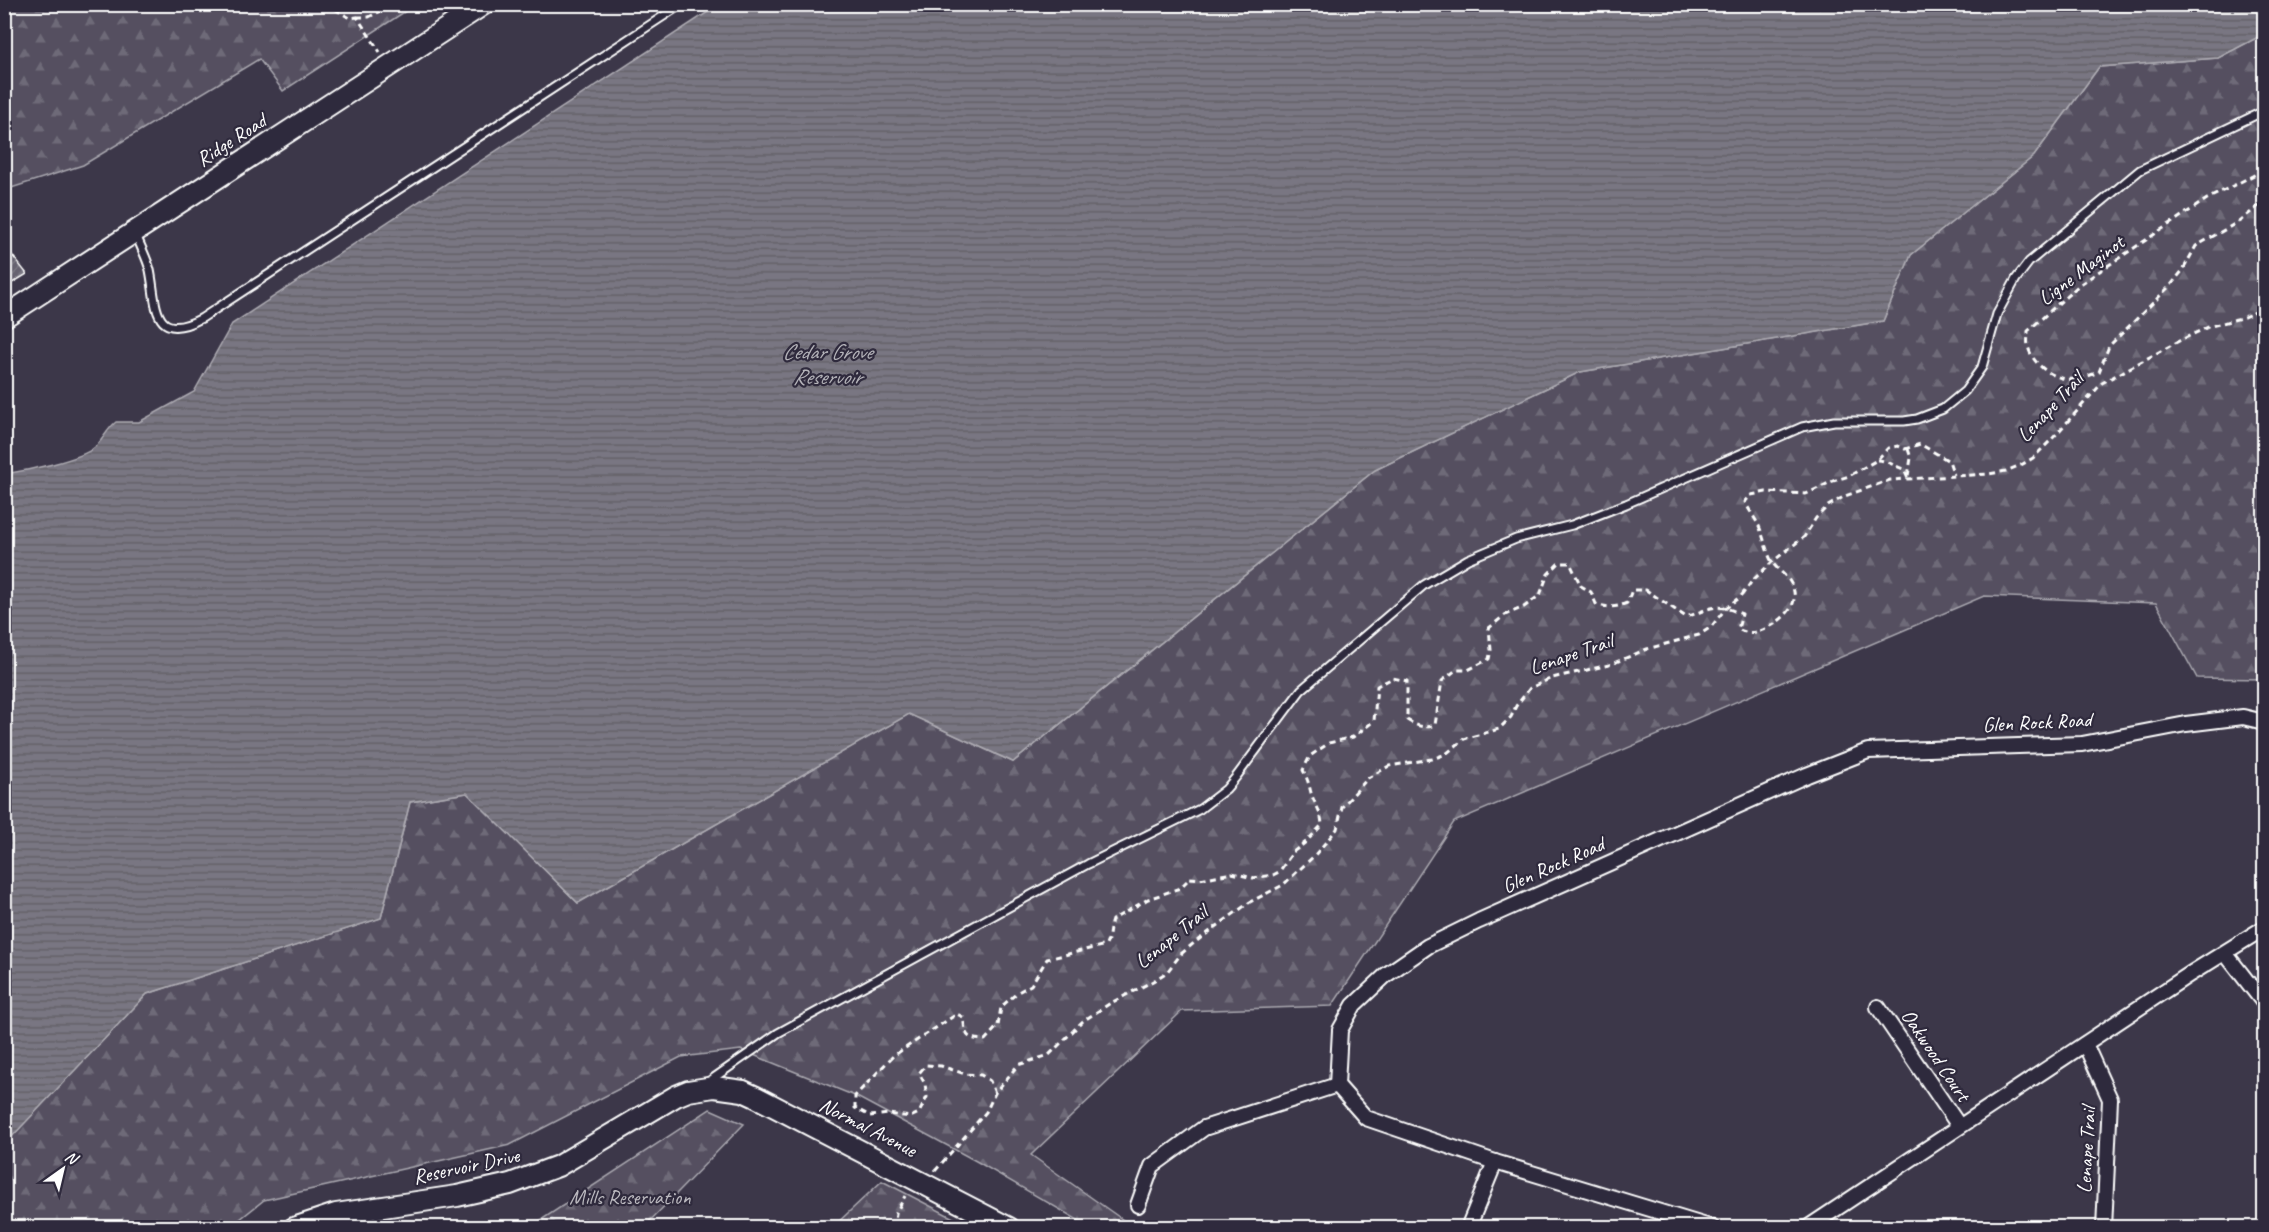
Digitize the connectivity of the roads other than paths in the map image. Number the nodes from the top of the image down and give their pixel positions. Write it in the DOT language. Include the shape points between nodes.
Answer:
graph roads {
  1 [pos="484,4"];
  2 [pos="682,4"];
  3 [pos="2265,111"];
  4 [pos="135,232"];
  5 [pos="4,317"];
  6 [pos="2265,722"];
  7 [pos="2265,928"];
  8 [pos="2225,953"];
  9 [pos="2265,1003"];
  10 [pos="1878,1007"];
  11 [pos="2085,1044"];
  12 [pos="1338,1085"];
  13 [pos="700,1088"];
  14 [pos="1959,1126"];
  15 [pos="1495,1162"];
  16 [pos="1138,1205"];
  17 [pos="294,1227"];
  18 [pos="1009,1227"];
  19 [pos="1467,1227"];
  20 [pos="1713,1227"];
  21 [pos="1807,1227"];
  22 [pos="2104,1227"];
  1 -- 4 [label="street, Ridge Road"];
  2 -- 4 [label="lane" via="186,326 167,323 158,314 150,269"];
  3 -- 13 [label="lane" via="2140,170 2029,262 2001,306 1982,367 1965,391 1943,409 1904,421 1847,420 1802,427 1626,504 1572,525 1516,539 1468,559 1424,585 1301,690 1226,789 1200,809 1088,864 778,1033"];
  4 -- 5 [label="street, Ridge Road"];
  6 -- 12 [label="street, Glen Rock Road" via="2243,717 2082,744 1868,751 1807,774 1428,946 1386,975 1354,1005 1340,1030"];
  7 -- 8 [label="street"];
  8 -- 9 [label="street"];
  8 -- 11 [label="street"];
  10 -- 14 [label="street, Oakwood Court"];
  11 -- 14 [label="street"];
  11 -- 22 [label="street, Lenape Trail" via="2110,1099"];
  12 -- 15 [label="street" via="1366,1118"];
  12 -- 16 [label="street" via="1204,1128 1152,1166"];
  13 -- 17 [label="street, Reservoir Drive" via="676,1096 558,1166 510,1184 336,1214"];
  13 -- 18 [label="street, Normal Avenue" via="743,1091"];
  14 -- 21 [label="street"];
  15 -- 19 [label="street"];
  15 -- 20 [label="street"];
}
